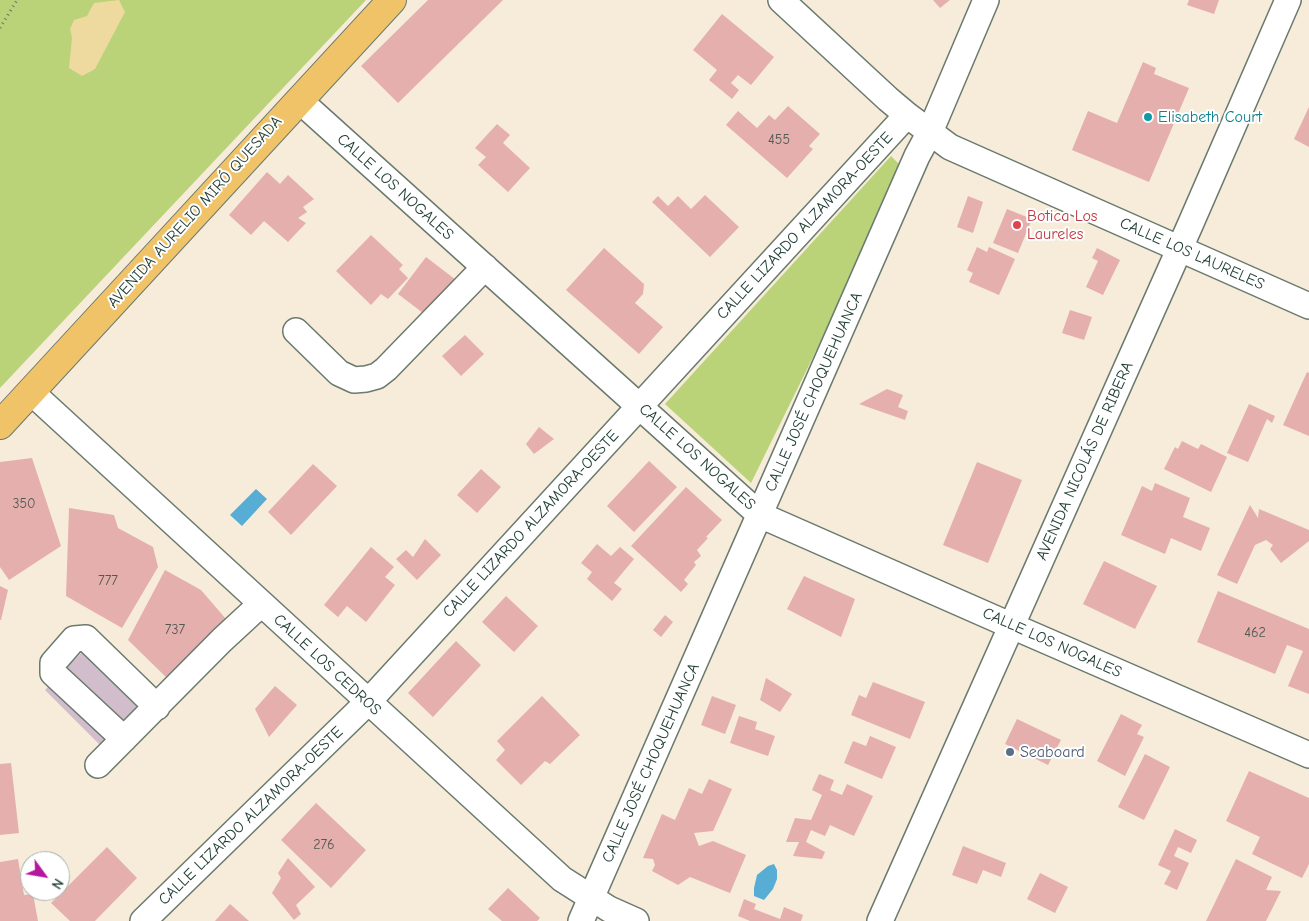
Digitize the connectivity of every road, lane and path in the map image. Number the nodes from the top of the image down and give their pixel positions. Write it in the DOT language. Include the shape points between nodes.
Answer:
graph roads {
  1 [pos="17,0"];
  2 [pos="392,0"];
  3 [pos="781,0"];
  4 [pos="986,0"];
  5 [pos="1288,0"];
  6 [pos="0,28"];
  7 [pos="299,100"];
  8 [pos="907,115"];
  9 [pos="930,132"];
  10 [pos="1179,248"];
  11 [pos="485,267"];
  12 [pos="1309,306"];
  13 [pos="296,331"];
  14 [pos="31,392"];
  15 [pos="640,405"];
  16 [pos="0,425"];
  17 [pos="760,515"];
  18 [pos="261,604"];
  19 [pos="1012,626"];
  20 [pos="368,702"];
  21 [pos="156,707"];
  22 [pos="124,739"];
  23 [pos="1309,755"];
  24 [pos="98,765"];
  25 [pos="592,898"];
  26 [pos="143,921"];
  27 [pos="581,921"];
  28 [pos="636,921"];
  29 [pos="880,921"];
  1 -- 6 [label="path"];
  2 -- 7 [label="main road, AVENIDA AURELIO MIRÓ QUESADA"];
  3 -- 8 [label="street, CALLE LOS LAURELES"];
  4 -- 9 [label="street, CALLE JOSÉ CHOQUEHUANCA"];
  5 -- 10 [label="street, AVENIDA NICOLÁS DE RIBERA"];
  7 -- 11 [label="street, CALLE LOS NOGALES"];
  7 -- 14 [label="main road, AVENIDA AURELIO MIRÓ QUESADA"];
  8 -- 9 [label="street, CALLE LOS LAURELES"];
  8 -- 15 [label="street, CALLE LIZARDO ALZAMORA-OESTE"];
  9 -- 10 [label="street, CALLE LOS LAURELES" via="950,147"];
  9 -- 17 [label="street, CALLE JOSÉ CHOQUEHUANCA"];
  10 -- 12 [label="street, CALLE LOS LAURELES"];
  10 -- 19 [label="street, AVENIDA NICOLÁS DE RIBERA"];
  11 -- 13 [label="street" via="386,369 371,378 354,380 340,373"];
  11 -- 15 [label="street, CALLE LOS NOGALES"];
  14 -- 16 [label="main road, AVENIDA AURELIO MIRÓ QUESADA"];
  14 -- 18 [label="street, CALLE LOS CEDROS"];
  15 -- 17 [label="street, CALLE LOS NOGALES"];
  15 -- 20 [label="street, CALLE LIZARDO ALZAMORA-OESTE"];
  17 -- 19 [label="street, CALLE LOS NOGALES"];
  17 -- 25 [label="street, CALLE JOSÉ CHOQUEHUANCA"];
  18 -- 20 [label="street, CALLE LOS CEDROS"];
  18 -- 21 [label="street"];
  19 -- 23 [label="street, CALLE LOS NOGALES"];
  19 -- 29 [label="street, AVENIDA NICOLÁS DE RIBERA"];
  20 -- 25 [label="street, CALLE LOS CEDROS" via="562,879"];
  20 -- 26 [label="street, CALLE LIZARDO ALZAMORA-OESTE"];
  21 -- 22 [label="street"];
  21 -- 22 [label="street" via="86,638 74,639 53,663 53,673"];
  22 -- 24 [label="street"];
  25 -- 27 [label="street, CALLE JOSÉ CHOQUEHUANCA"];
  25 -- 28 [label="street, CALLE LOS CEDROS"];
}
